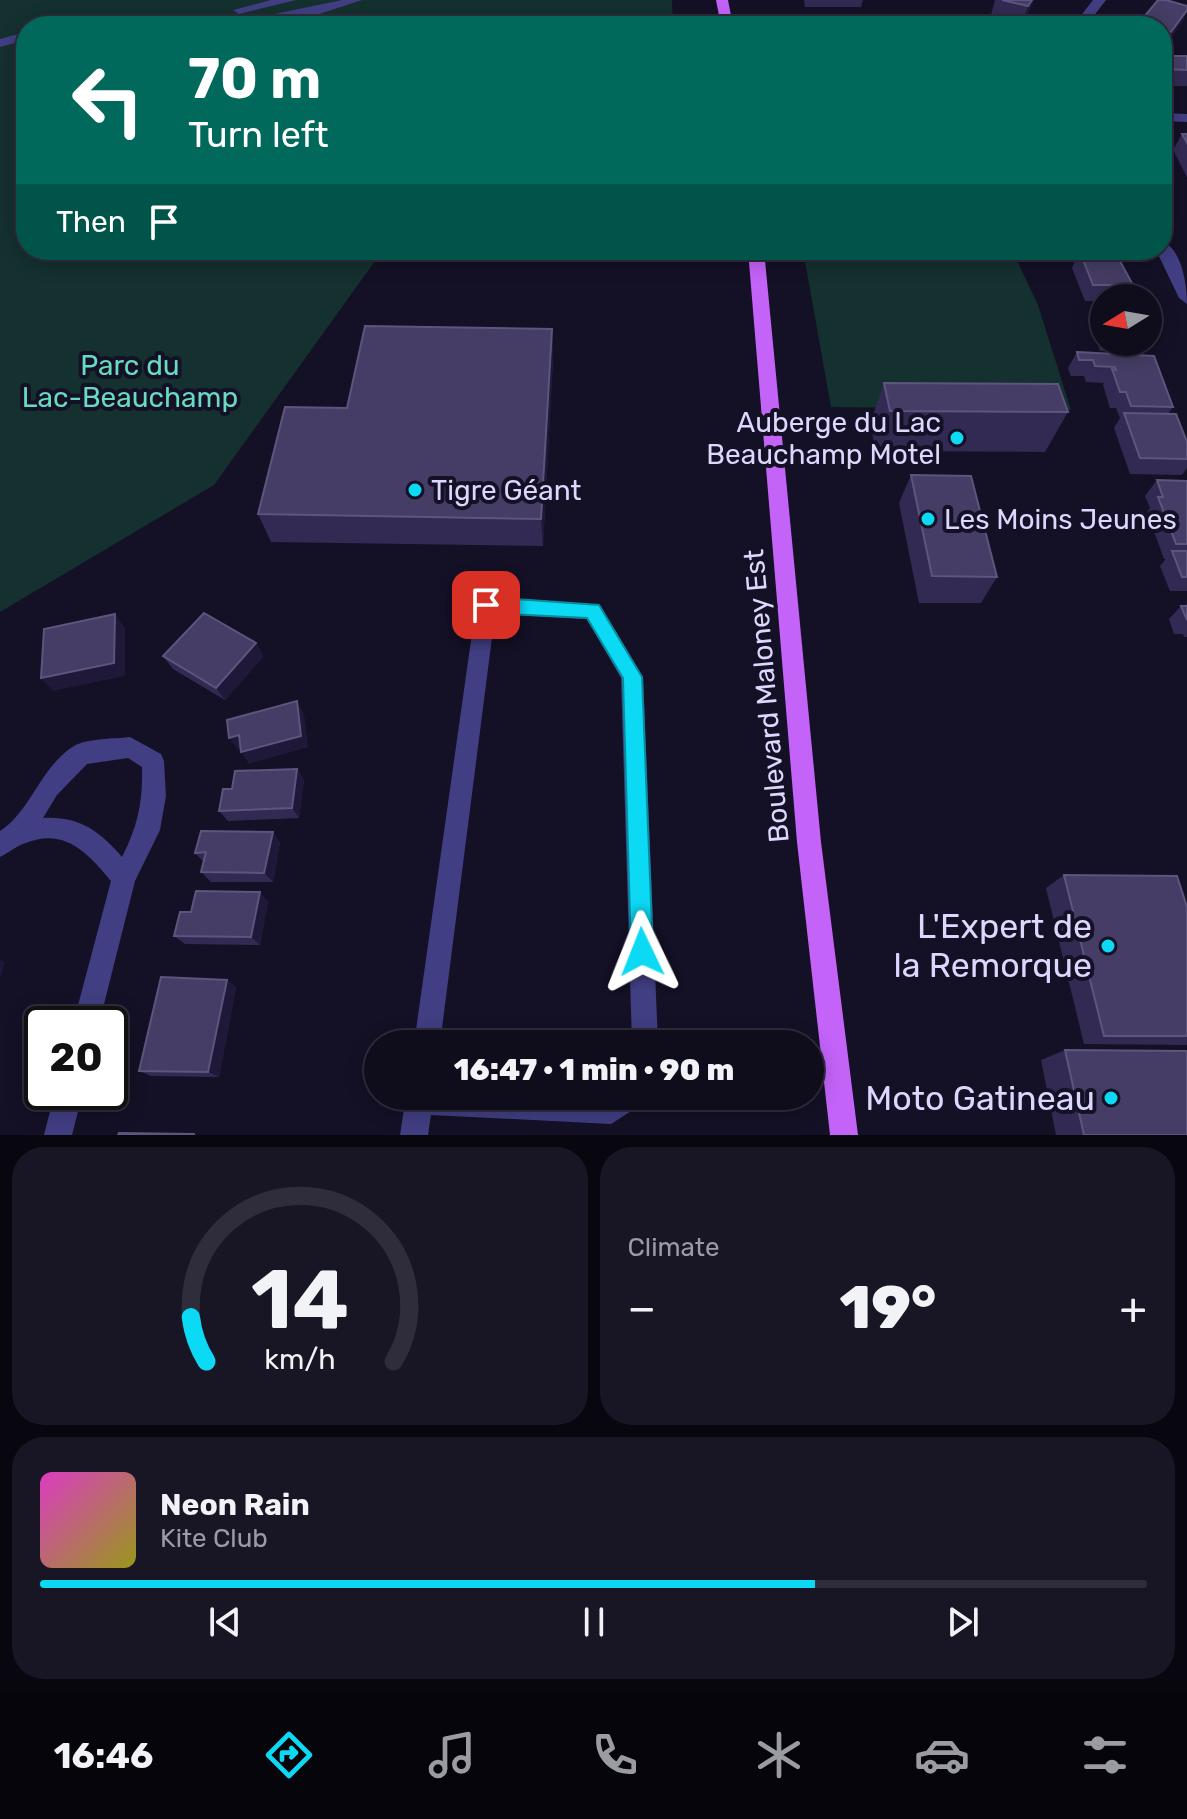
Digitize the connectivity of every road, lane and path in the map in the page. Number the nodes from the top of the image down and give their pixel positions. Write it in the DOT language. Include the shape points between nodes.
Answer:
graph roads {
  1 [pos="290,0"];
  2 [pos="356,0"];
  3 [pos="1100,0"];
  4 [pos="206,16"];
  5 [pos="291,16"];
  6 [pos="1087,16"];
  7 [pos="757,260"];
  8 [pos="1169,260"];
  9 [pos="1187,298"];
  10 [pos="10,838"];
  11 [pos="124,878"];
  12 [pos="91,1006"];
  13 [pos="429,1030"];
  14 [pos="645,1030"];
  15 [pos="64,1110"];
  16 [pos="417,1110"];
  17 [pos="58,1135"];
  18 [pos="414,1135"];
  19 [pos="844,1135"];
  1 -- 4 [label="street"];
  2 -- 5 [label="street"];
  3 -- 6 [label="street"];
  7 -- 19 [label="main road, Boulevard Maloney Est" via="809,842"];
  8 -- 9 [label="street"];
  10 -- 11 [label="street" via="57,826 91,838"];
  10 -- 11 [label="street" via="81,754 130,747 153,761 154,796 148,830"];
  11 -- 12 [label="street"];
  13 -- 14 [label="street" via="486,605 593,611 632,677"];
  15 -- 17 [label="street"];
  16 -- 18 [label="street"];
}
